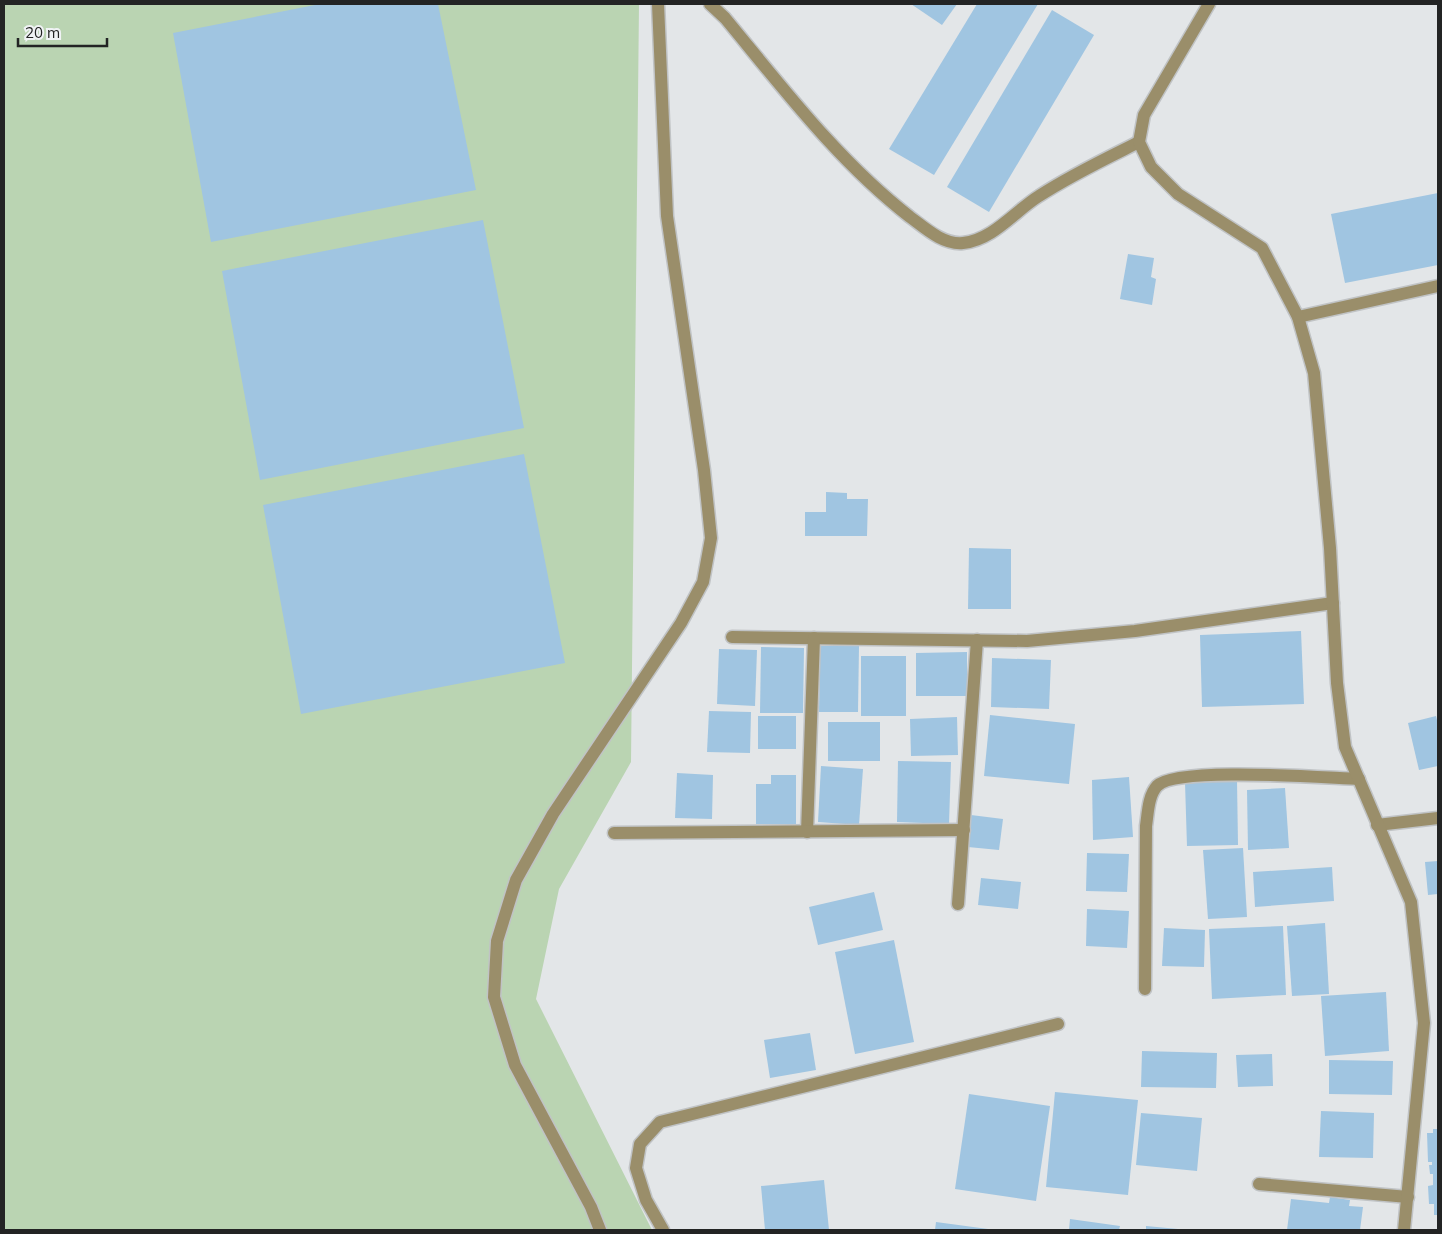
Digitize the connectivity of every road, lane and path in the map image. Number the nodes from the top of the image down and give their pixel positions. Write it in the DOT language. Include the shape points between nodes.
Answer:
graph roads {
  1 [pos="658,4"];
  2 [pos="710,4"];
  3 [pos="1209,4"];
  4 [pos="1139,142"];
  5 [pos="1438,286"];
  6 [pos="1298,317"];
  7 [pos="1333,603"];
  8 [pos="732,637"];
  9 [pos="814,638"];
  10 [pos="978,640"];
  11 [pos="1359,779"];
  12 [pos="1438,818"];
  13 [pos="1377,825"];
  14 [pos="964,830"];
  15 [pos="807,832"];
  16 [pos="614,833"];
  17 [pos="958,904"];
  18 [pos="1145,989"];
  19 [pos="1058,1024"];
  20 [pos="1258,1184"];
  21 [pos="1408,1197"];
  22 [pos="600,1230"];
  23 [pos="663,1230"];
  24 [pos="1404,1230"];
  1 -- 22 [label="street" via="667,216 711,538 703,582 681,623 553,814 516,880 497,941 494,997 515,1065 591,1207"];
  2 -- 4 [label="street" via="827,141 881,194 946,241 963,243 982,237 1038,196"];
  3 -- 4 [label="street" via="1144,115"];
  4 -- 6 [label="street" via="1151,167 1178,194 1262,248"];
  5 -- 6 [label="street"];
  6 -- 7 [label="street" via="1314,373"];
  7 -- 10 [label="street" via="1135,631 1027,641"];
  7 -- 11 [label="street" via="1337,683 1345,747"];
  8 -- 9 [label="street"];
  9 -- 10 [label="street"];
  9 -- 15 [label="street"];
  10 -- 14 [label="street"];
  11 -- 13 [label="street"];
  11 -- 18 [label="street" via="1214,774 1170,778 1157,786 1149,801 1146,826"];
  12 -- 13 [label="street"];
  13 -- 21 [label="street" via="1411,902 1424,1023"];
  14 -- 15 [label="street"];
  14 -- 17 [label="street"];
  15 -- 16 [label="street"];
  19 -- 23 [label="street" via="660,1122 640,1144 636,1168 646,1200"];
  20 -- 21 [label="street"];
  21 -- 24 [label="street"];
}
